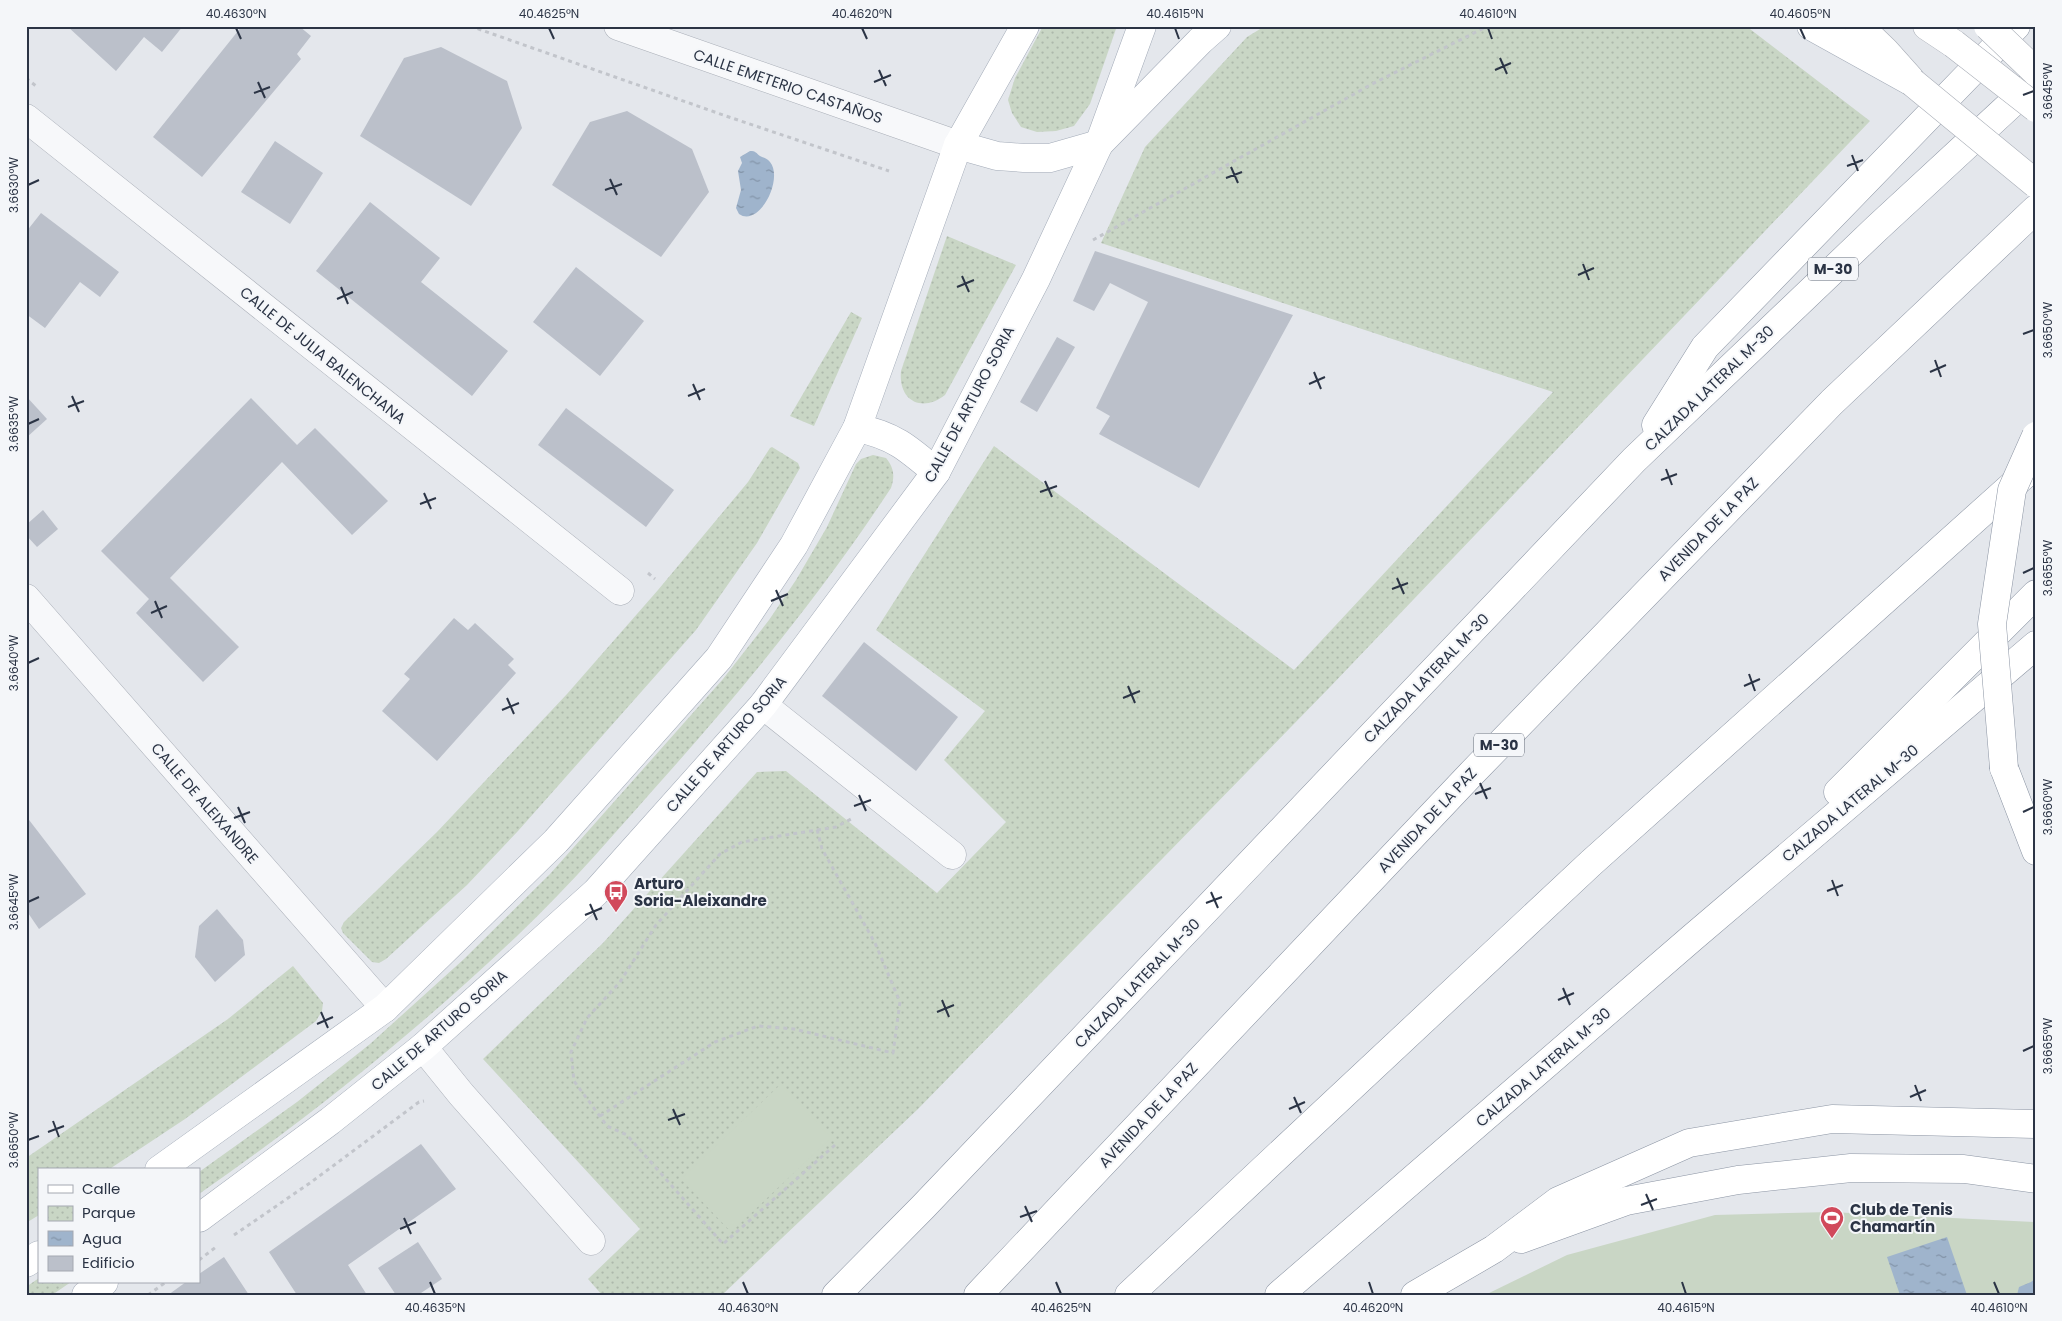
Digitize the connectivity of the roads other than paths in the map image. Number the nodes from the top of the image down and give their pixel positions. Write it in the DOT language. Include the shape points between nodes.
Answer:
graph roads {
  1 [pos="618,26"];
  2 [pos="1025,26"];
  3 [pos="1142,26"];
  4 [pos="1217,26"];
  5 [pos="1811,26"];
  6 [pos="1858,26"];
  7 [pos="1927,26"];
  8 [pos="1988,26"];
  9 [pos="2016,26"];
  10 [pos="2036,72"];
  11 [pos="2036,81"];
  12 [pos="1912,82"];
  13 [pos="2036,108"];
  14 [pos="26,118"];
  15 [pos="1099,144"];
  16 [pos="958,145"];
  17 [pos="2036,184"];
  18 [pos="2036,209"];
  19 [pos="856,428"];
  20 [pos="2036,436"];
  21 [pos="1634,460"];
  22 [pos="2036,464"];
  23 [pos="936,472"];
  24 [pos="620,591"];
  25 [pos="2036,594"];
  26 [pos="26,598"];
  27 [pos="2036,645"];
  28 [pos="763,705"];
  29 [pos="2036,851"];
  30 [pos="952,855"];
  31 [pos="1692,938"];
  32 [pos="385,1008"];
  33 [pos="423,1047"];
  34 [pos="2036,1124"];
  35 [pos="162,1168"];
  36 [pos="2036,1179"];
  37 [pos="200,1217"];
  38 [pos="591,1241"];
  39 [pos="1494,1249"];
  40 [pos="38,1256"];
  41 [pos="26,1264"];
  42 [pos="101,1284"];
  43 [pos="86,1295"];
  44 [pos="836,1295"];
  45 [pos="978,1295"];
  46 [pos="1129,1295"];
  47 [pos="1279,1295"];
  48 [pos="1416,1295"];
  1 -- 16 [label="street, CALLE EMETERIO CASTAÑOS"];
  2 -- 16 [label="main road"];
  3 -- 15 [label="main road, CALLE DE ARTURO SORIA"];
  4 -- 15 [label="main road"];
  5 -- 12 [label="main road"];
  6 -- 12 [label="main road"];
  7 -- 13 [label="main road, bridge"];
  8 -- 10 [label="main road, bridge"];
  9 -- 21 [label="main road" via="1705,347"];
  11 -- 21 [label="main road, CALZADA LATERAL M-30 / M-30"];
  12 -- 17 [label="main road, bridge"];
  14 -- 24 [label="street, CALLE DE JULIA BALENCHANA"];
  15 -- 16 [label="main road" via="1055,157 1024,158 998,156"];
  15 -- 23 [label="main road, CALLE DE ARTURO SORIA" via="1036,279"];
  16 -- 19 [label="main road"];
  18 -- 45 [label="main road, AVENIDA DE LA PAZ / M-30" via="1832,402 1471,774"];
  19 -- 23 [label="main road" via="876,432 904,445"];
  19 -- 32 [label="main road" via="794,545 719,658 556,841"];
  20 -- 29 [label="main road, bridge" via="2012,490 1992,624 2004,768"];
  21 -- 44 [label="main road, CALZADA LATERAL M-30 / M-30"];
  22 -- 46 [label="main road" via="1591,863"];
  23 -- 28 [label="main road, CALLE DE ARTURO SORIA"];
  25 -- 31 [label="main road"];
  26 -- 32 [label="street, CALLE DE ALEIXANDRE"];
  27 -- 31 [label="main road, CALZADA LATERAL M-30"];
  28 -- 30 [label="street"];
  28 -- 33 [label="main road, CALLE DE ARTURO SORIA" via="596,892"];
  31 -- 47 [label="main road, CALZADA LATERAL M-30"];
  32 -- 35 [label="main road"];
  33 -- 37 [label="main road, CALLE DE ARTURO SORIA"];
  33 -- 38 [label="street"];
  34 -- 39 [label="main road" via="1832,1119 1689,1144 1558,1201"];
  36 -- 39 [label="main road" via="1964,1169 1851,1168 1738,1180 1626,1201"];
  39 -- 48 [label="main road"];
  40 -- 41 [label="main road"];
  42 -- 43 [label="main road"];
}
